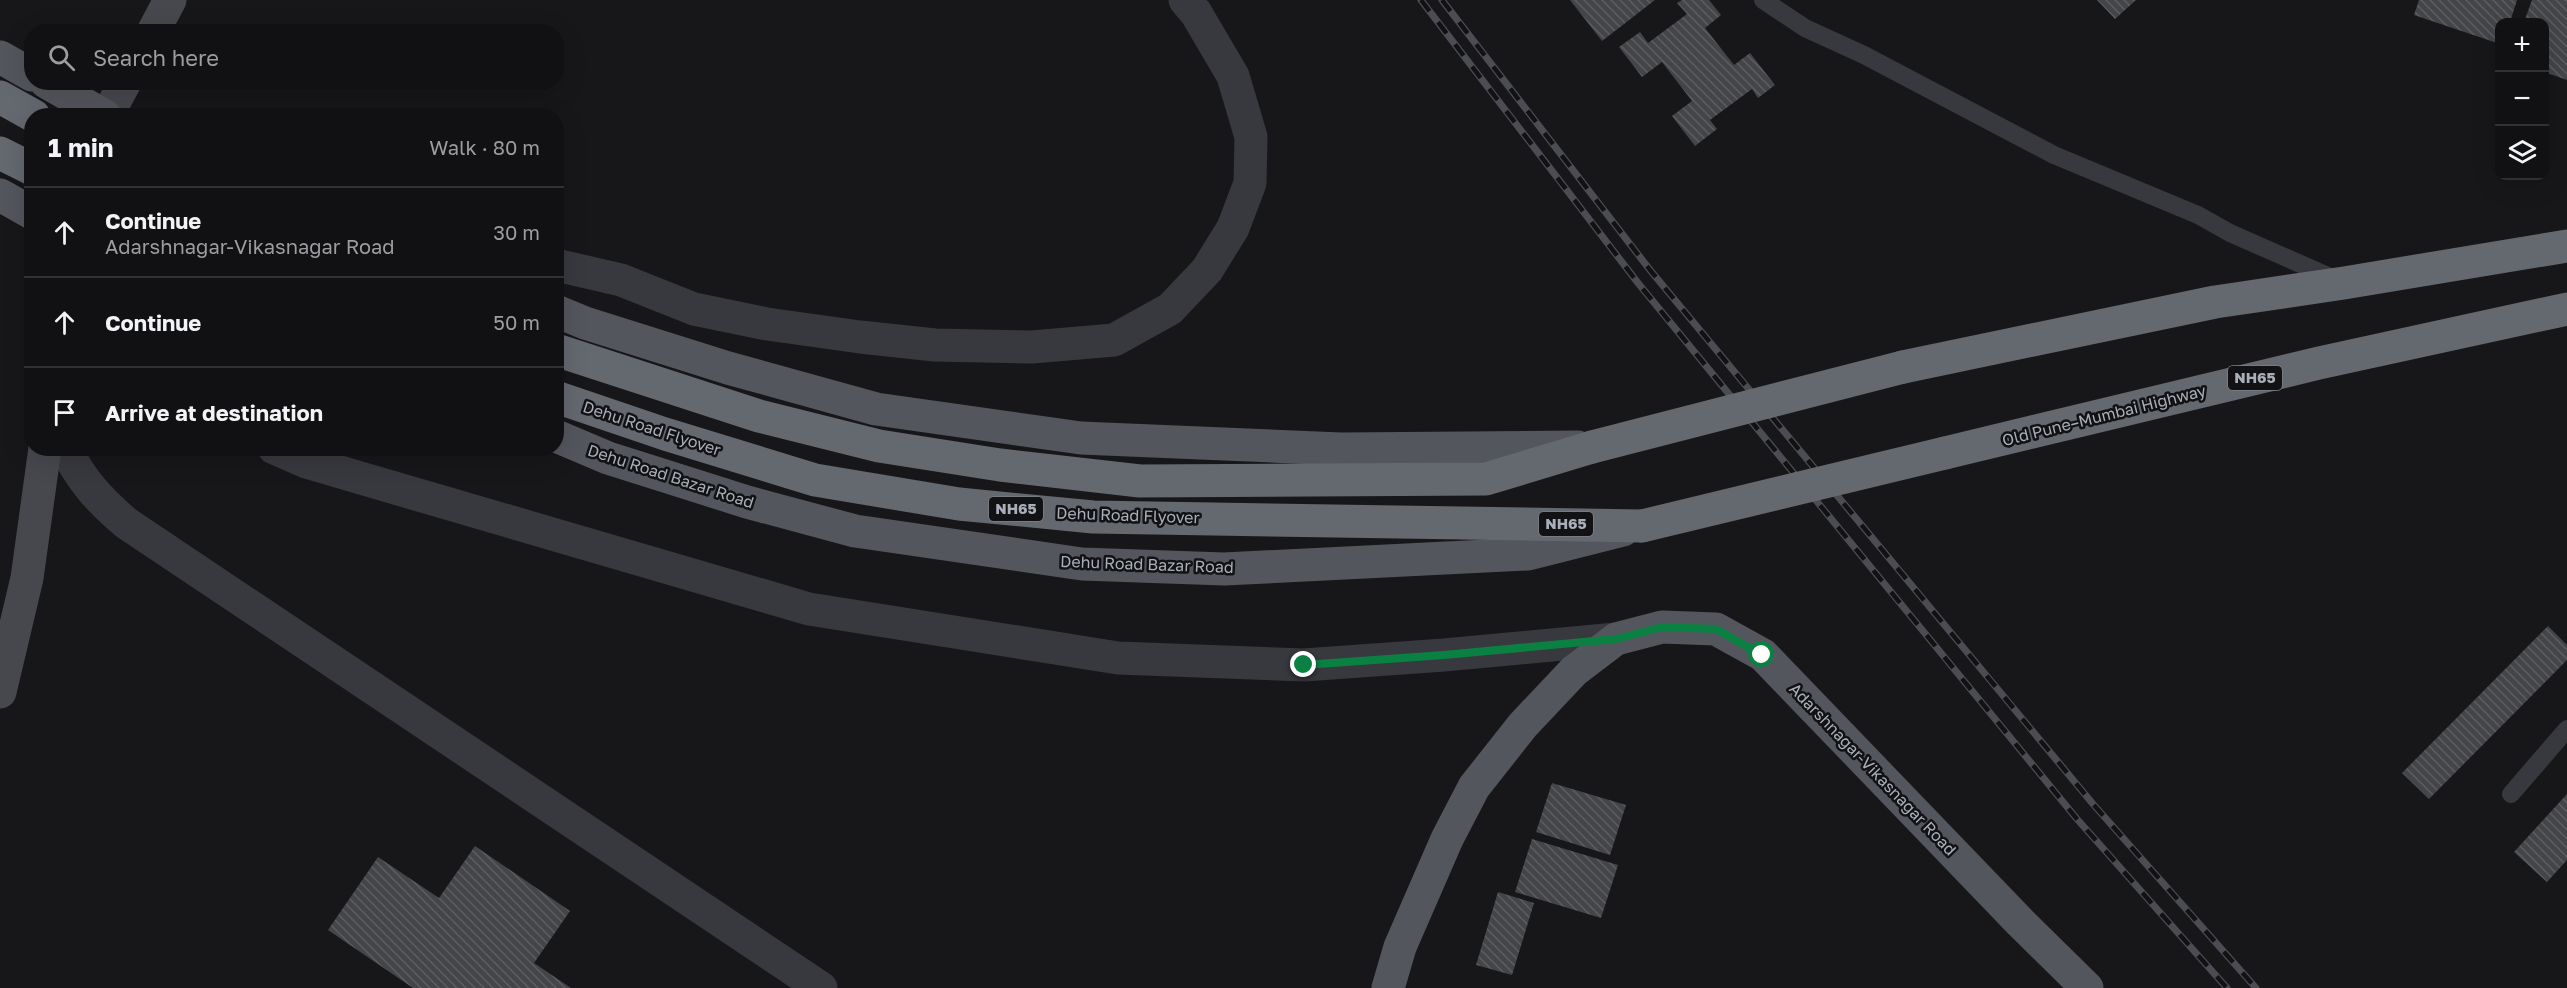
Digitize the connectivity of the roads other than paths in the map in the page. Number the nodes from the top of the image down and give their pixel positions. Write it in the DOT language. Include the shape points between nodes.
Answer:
graph roads {
  1 [pos="170,0"];
  2 [pos="1185,0"];
  3 [pos="1763,0"];
  4 [pos="157,24"];
  5 [pos="0,57"];
  6 [pos="24,70"];
  7 [pos="60,90"];
  8 [pos="121,90"];
  9 [pos="0,97"];
  10 [pos="92,108"];
  11 [pos="110,108"];
  12 [pos="24,110"];
  13 [pos="0,153"];
  14 [pos="24,165"];
  15 [pos="0,195"];
  16 [pos="24,208"];
  17 [pos="2567,246"];
  18 [pos="564,267"];
  19 [pos="2344,283"];
  20 [pos="2567,309"];
  21 [pos="564,314"];
  22 [pos="564,353"];
  23 [pos="564,400"];
  24 [pos="564,439"];
  25 [pos="1592,447"];
  26 [pos="44,456"];
  27 [pos="68,456"];
  28 [pos="294,456"];
  29 [pos="1642,526"];
  30 [pos="1616,639"];
  31 [pos="0,692"];
  32 [pos="2567,729"];
  33 [pos="2511,795"];
  34 [pos="1400,946"];
  35 [pos="821,988"];
  36 [pos="1372,988"];
  37 [pos="1388,988"];
  38 [pos="2087,988"];
  1 -- 4 [label="street"];
  2 -- 18 [label="street" via="1233,76 1251,137 1250,183 1233,228 1207,270 1170,309 1114,340 1032,347 935,345 860,337 694,309 621,280"];
  3 -- 19 [label="lane" via="1805,28 2054,155 2198,215"];
  5 -- 6 [label="main road"];
  7 -- 10 [label="main road"];
  8 -- 11 [label="street"];
  9 -- 12 [label="highway"];
  13 -- 14 [label="highway"];
  15 -- 16 [label="main road"];
  17 -- 19 [label="highway"];
  19 -- 25 [label="highway, Dehu Road Flyover, bridge" via="2215,302 1903,367"];
  20 -- 29 [label="highway, Old Pune–Mumbai Highway / NH65, bridge" via="2319,363"];
  21 -- 25 [label="main road" via="728,368 876,409 1081,438 1341,449"];
  22 -- 25 [label="highway, Dehu Road Flyover" via="770,419 879,446 1140,481 1486,479"];
  23 -- 29 [label="highway, Dehu Road Flyover / NH65" via="815,480 959,504 1093,517"];
  24 -- 29 [label="main road, Dehu Road Bazar Road" via="608,458 747,502 855,531 1082,564 1224,569 1528,554"];
  26 -- 31 [label="street" via="27,578"];
  27 -- 35 [label="street" via="98,499 126,523"];
  28 -- 30 [label="street" via="809,609 1118,658 1304,665"];
  30 -- 34 [label="main road, Adarshnagar-Vikasnagar Road" via="1574,671 1523,724 1474,787"];
  30 -- 38 [label="main road, Adarshnagar-Vikasnagar Road" via="1662,627 1716,629 1762,655"];
  32 -- 33 [label="lane"];
  34 -- 36 [label="street"];
  34 -- 37 [label="main road, Adarshnagar-Vikasnagar Road"];
}
